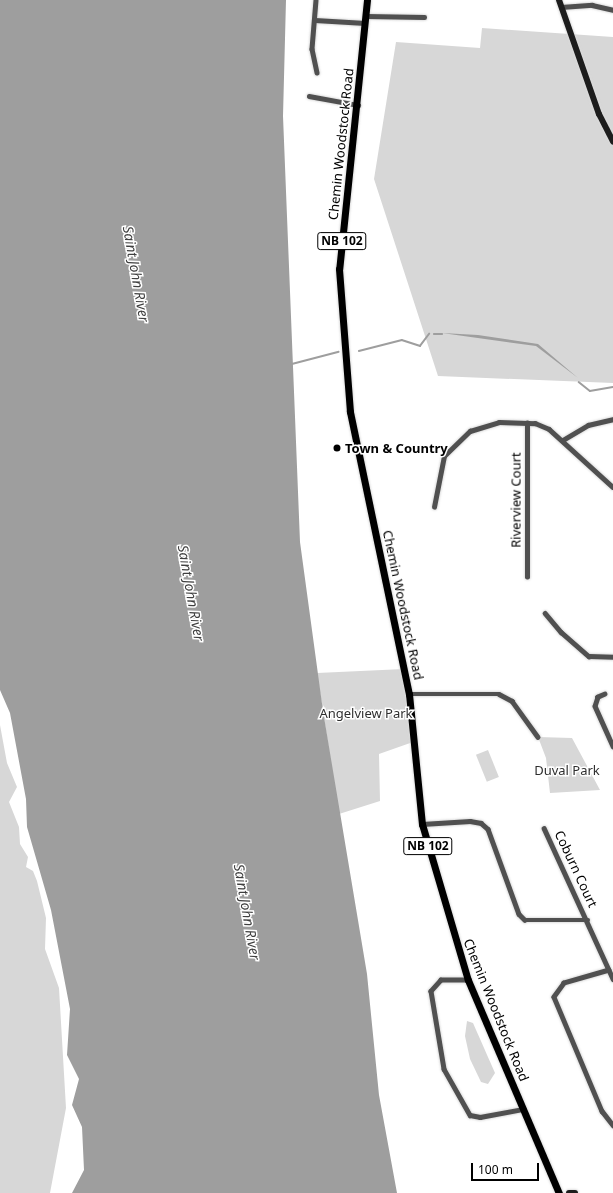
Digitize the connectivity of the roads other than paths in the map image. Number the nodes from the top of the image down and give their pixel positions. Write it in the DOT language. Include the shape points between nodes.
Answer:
graph roads {
  1 [pos="316,0"];
  2 [pos="367,0"];
  3 [pos="558,0"];
  4 [pos="561,7"];
  5 [pos="613,10"];
  6 [pos="424,17"];
  7 [pos="366,19"];
  8 [pos="315,20"];
  9 [pos="317,72"];
  10 [pos="309,96"];
  11 [pos="358,105"];
  12 [pos="613,142"];
  13 [pos="613,419"];
  14 [pos="527,423"];
  15 [pos="563,440"];
  16 [pos="613,487"];
  17 [pos="434,507"];
  18 [pos="527,577"];
  19 [pos="545,612"];
  20 [pos="613,657"];
  21 [pos="409,694"];
  22 [pos="605,694"];
  23 [pos="538,736"];
  24 [pos="613,746"];
  25 [pos="422,824"];
  26 [pos="544,828"];
  27 [pos="588,920"];
  28 [pos="609,970"];
  29 [pos="468,980"];
  30 [pos="613,980"];
  31 [pos="523,1109"];
  32 [pos="613,1126"];
  33 [pos="559,1193"];
  34 [pos="569,1193"];
  35 [pos="575,1193"];
  1 -- 8 [label="street"];
  2 -- 7 [label="main road, Chemin Woodstock Road / NB 102"];
  3 -- 4 [label="street"];
  4 -- 5 [label="street" via="592,5"];
  4 -- 12 [label="street" via="599,114"];
  6 -- 7 [label="street"];
  7 -- 8 [label="street"];
  7 -- 11 [label="main road, Chemin Woodstock Road / NB 102"];
  8 -- 9 [label="street" via="313,60"];
  10 -- 11 [label="street"];
  11 -- 21 [label="main road, Chemin Woodstock Road / NB 102" via="339,270 340,308 350,412"];
  13 -- 15 [label="street" via="588,425"];
  14 -- 15 [label="street" via="549,429"];
  14 -- 17 [label="street" via="487,424 470,431 455,443 441,467"];
  14 -- 18 [label="street, Riverview Court"];
  15 -- 16 [label="street"];
  19 -- 20 [label="street" via="561,632 589,656"];
  21 -- 23 [label="street" via="499,694 512,700"];
  21 -- 25 [label="main road, Chemin Woodstock Road / NB 102"];
  22 -- 24 [label="street" via="598,697 594,706"];
  25 -- 27 [label="street" via="470,821 481,823 488,829 525,920"];
  25 -- 29 [label="main road, Chemin Woodstock Road / NB 102"];
  26 -- 27 [label="street, Coburn Court"];
  27 -- 28 [label="street, Coburn Court"];
  28 -- 30 [label="street, Coburn Court"];
  28 -- 32 [label="street" via="564,983 554,997 602,1111"];
  29 -- 31 [label="main road, Chemin Woodstock Road / NB 102"];
  29 -- 31 [label="street" via="441,980 430,991 444,1069 470,1115 480,1118"];
  31 -- 33 [label="main road, Chemin Woodstock Road / NB 102"];
  34 -- 35 [label="street"];
}
